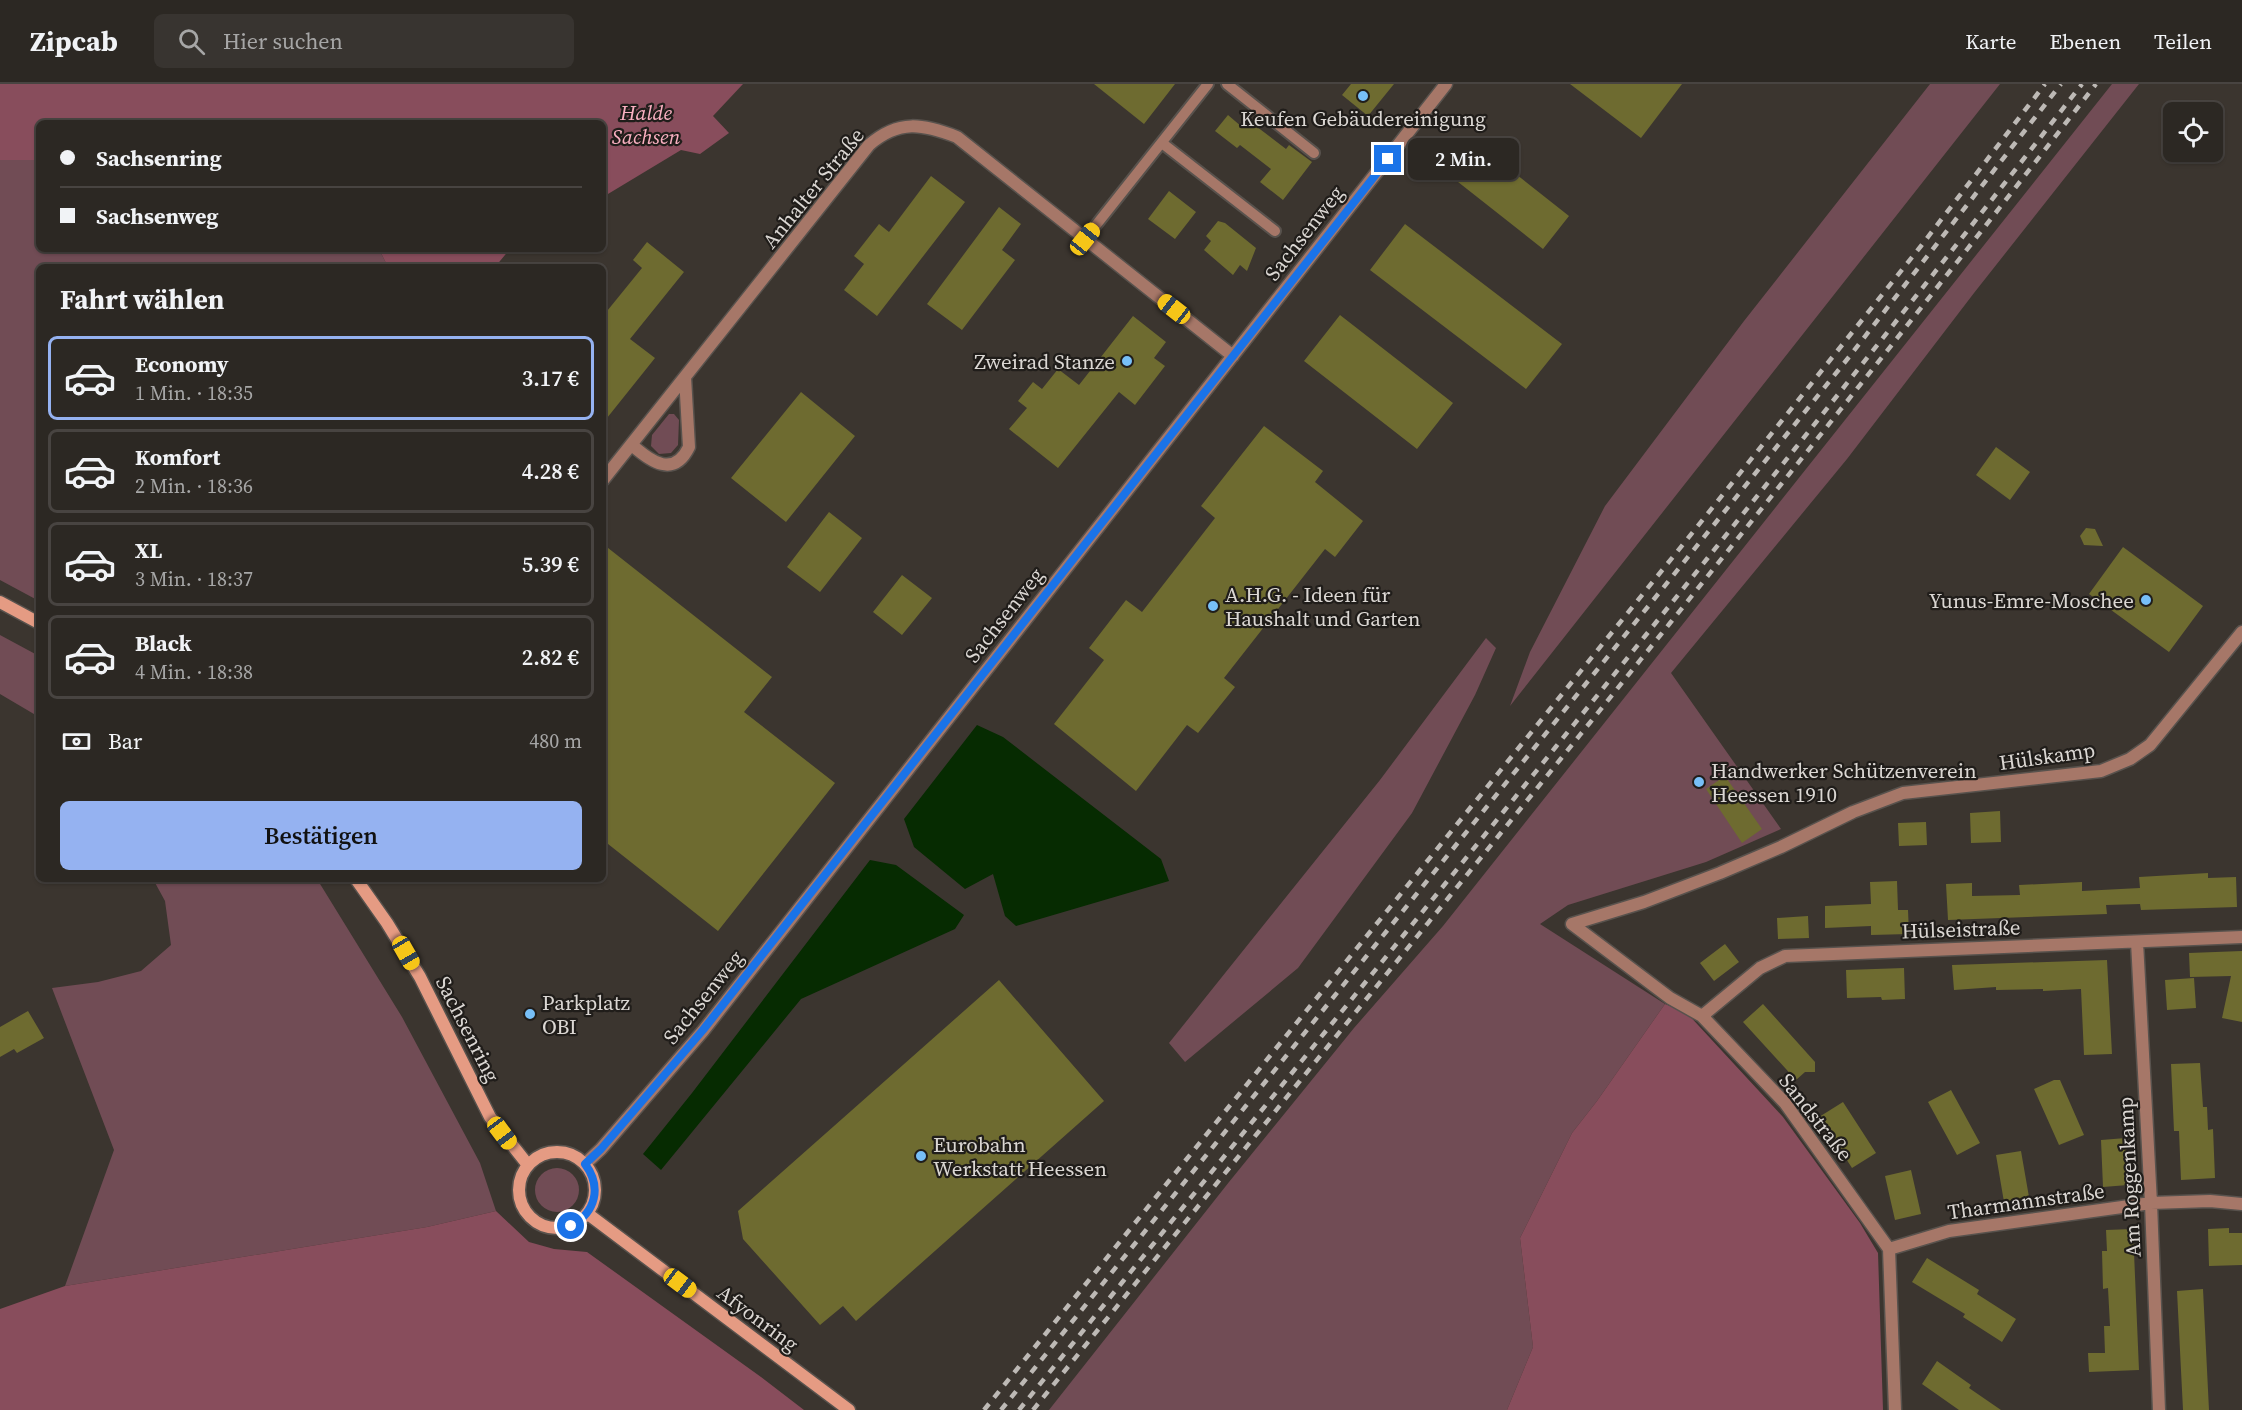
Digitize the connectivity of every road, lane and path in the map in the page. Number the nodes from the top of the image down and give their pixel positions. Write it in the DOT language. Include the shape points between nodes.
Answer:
graph roads {
  1 [pos="1208,84"];
  2 [pos="1227,84"];
  3 [pos="1446,84"];
  4 [pos="1162,143"];
  5 [pos="1314,153"];
  6 [pos="1275,231"];
  7 [pos="1085,239"];
  8 [pos="1233,356"];
  9 [pos="685,377"];
  10 [pos="632,445"];
  11 [pos="606,476"];
  12 [pos="0,602"];
  13 [pos="36,621"];
  14 [pos="2242,632"];
  15 [pos="358,882"];
  16 [pos="1572,924"];
  17 [pos="2242,937"];
  18 [pos="2137,942"];
  19 [pos="1702,1016"];
  20 [pos="585,1164"];
  21 [pos="528,1165"];
  22 [pos="2151,1203"];
  23 [pos="2242,1204"];
  24 [pos="588,1214"];
  25 [pos="1889,1249"];
  26 [pos="849,1410"];
  27 [pos="1895,1410"];
  28 [pos="2159,1410"];
  1 -- 4 [label="lane"];
  2 -- 5 [label="lane"];
  3 -- 8 [label="street, Sachsenweg"];
  4 -- 6 [label="lane"];
  4 -- 7 [label="lane"];
  7 -- 8 [label="street, Anhalter Straße"];
  7 -- 9 [label="street, Anhalter Straße" via="957,137 922,126 893,130 869,145"];
  8 -- 20 [label="street, Sachsenweg" via="703,1030"];
  9 -- 10 [label="street, Anhalter Straße"];
  9 -- 10 [label="street" via="689,447 684,457 678,463 655,463"];
  10 -- 11 [label="street, Anhalter Straße"];
  12 -- 13 [label="street"];
  14 -- 16 [label="street, Hülskamp" via="2150,745 2130,759 2101,771 1903,794 1853,812 1720,873"];
  15 -- 21 [label="street, Sachsenring" via="411,961 490,1117"];
  16 -- 19 [label="street, Sandstraße" via="1670,998"];
  17 -- 18 [label="street, Hülseistraße"];
  18 -- 19 [label="street, Hülseistraße" via="1785,956 1760,968"];
  18 -- 22 [label="street, Am Roggenkamp"];
  19 -- 25 [label="street, Sandstraße" via="1785,1103"];
  20 -- 21 [label="street" via="577,1157 556,1152"];
  20 -- 24 [label="street" via="596,1188"];
  21 -- 24 [label="street" via="519,1193 533,1220 561,1228"];
  22 -- 23 [label="street, Tharmannstraße"];
  22 -- 25 [label="street, Tharmannstraße" via="1949,1231"];
  22 -- 28 [label="street, Am Roggenkamp"];
  24 -- 26 [label="street, Afyonring"];
  25 -- 27 [label="street"];
}
